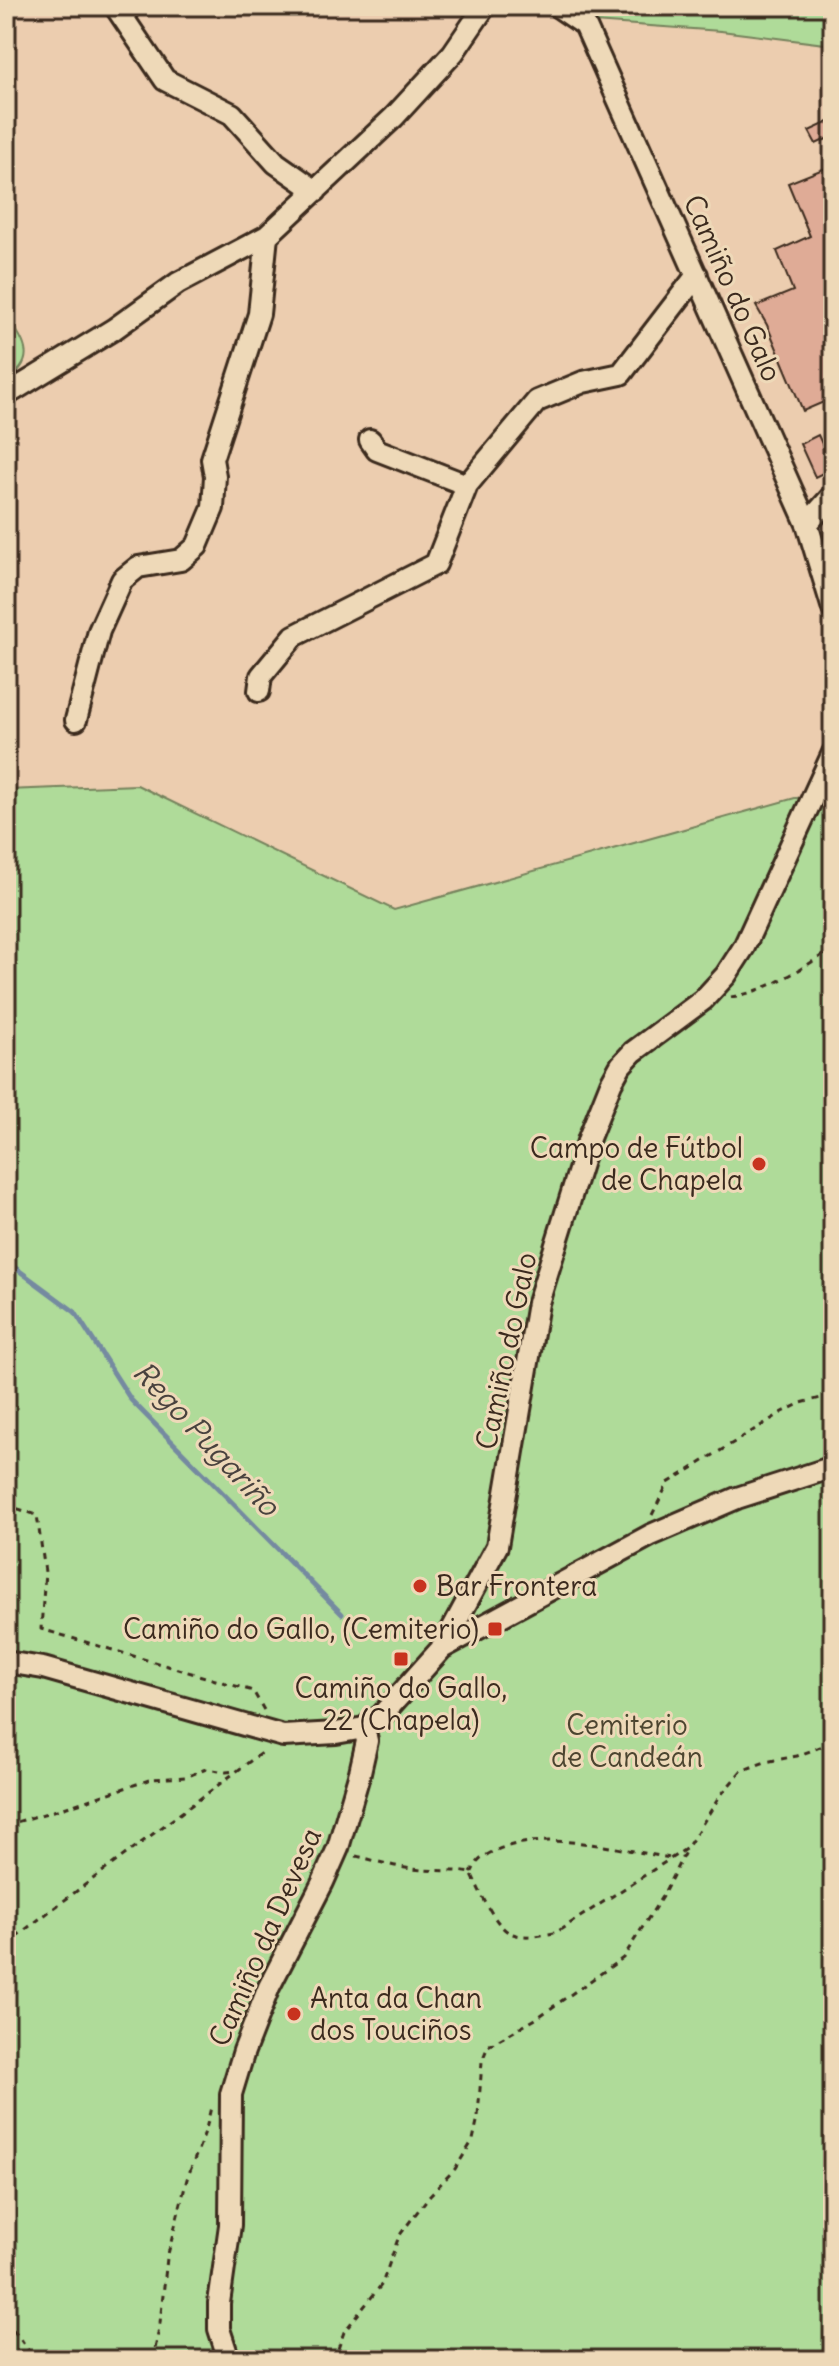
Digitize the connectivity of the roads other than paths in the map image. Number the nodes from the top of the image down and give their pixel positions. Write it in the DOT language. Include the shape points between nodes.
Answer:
graph roads {
  1 [pos="115,6"];
  2 [pos="485,6"];
  3 [pos="557,6"];
  4 [pos="316,191"];
  5 [pos="267,236"];
  6 [pos="697,275"];
  7 [pos="6,395"];
  8 [pos="370,440"];
  9 [pos="467,485"];
  10 [pos="833,495"];
  11 [pos="807,524"];
  12 [pos="833,609"];
  13 [pos="259,691"];
  14 [pos="76,720"];
  15 [pos="833,753"];
  16 [pos="833,1467"];
  17 [pos="442,1648"];
  18 [pos="6,1662"];
  19 [pos="364,1728"];
  20 [pos="229,2360"];
  1 -- 4 [label="street" via="165,80 232,114 276,163"];
  2 -- 4 [label="street" via="453,53"];
  3 -- 6 [label="street, Camiño do Galo" via="585,25"];
  4 -- 5 [label="street"];
  5 -- 7 [label="street" via="178,283"];
  5 -- 14 [label="street" via="259,314 212,459 213,508 197,546 181,560 138,567 122,580 99,631"];
  6 -- 9 [label="street" via="621,374 583,382 537,401"];
  6 -- 11 [label="street, Camiño do Galo"];
  8 -- 9 [label="street" via="377,450"];
  9 -- 13 [label="street" via="436,564 294,636 261,676"];
  10 -- 11 [label="street"];
  11 -- 12 [label="street, Camiño do Galo"];
  15 -- 17 [label="street, Camiño do Galo" via="744,947 726,975 703,1000 633,1052 611,1083 538,1303 497,1546"];
  16 -- 17 [label="street" via="737,1498 651,1535"];
  17 -- 19 [label="street"];
  18 -- 19 [label="street" via="283,1736"];
  19 -- 20 [label="street, Camiño da Devesa" via="367,1741 338,1848 269,1987 231,2094 230,2225 219,2303 219,2329"];
}
